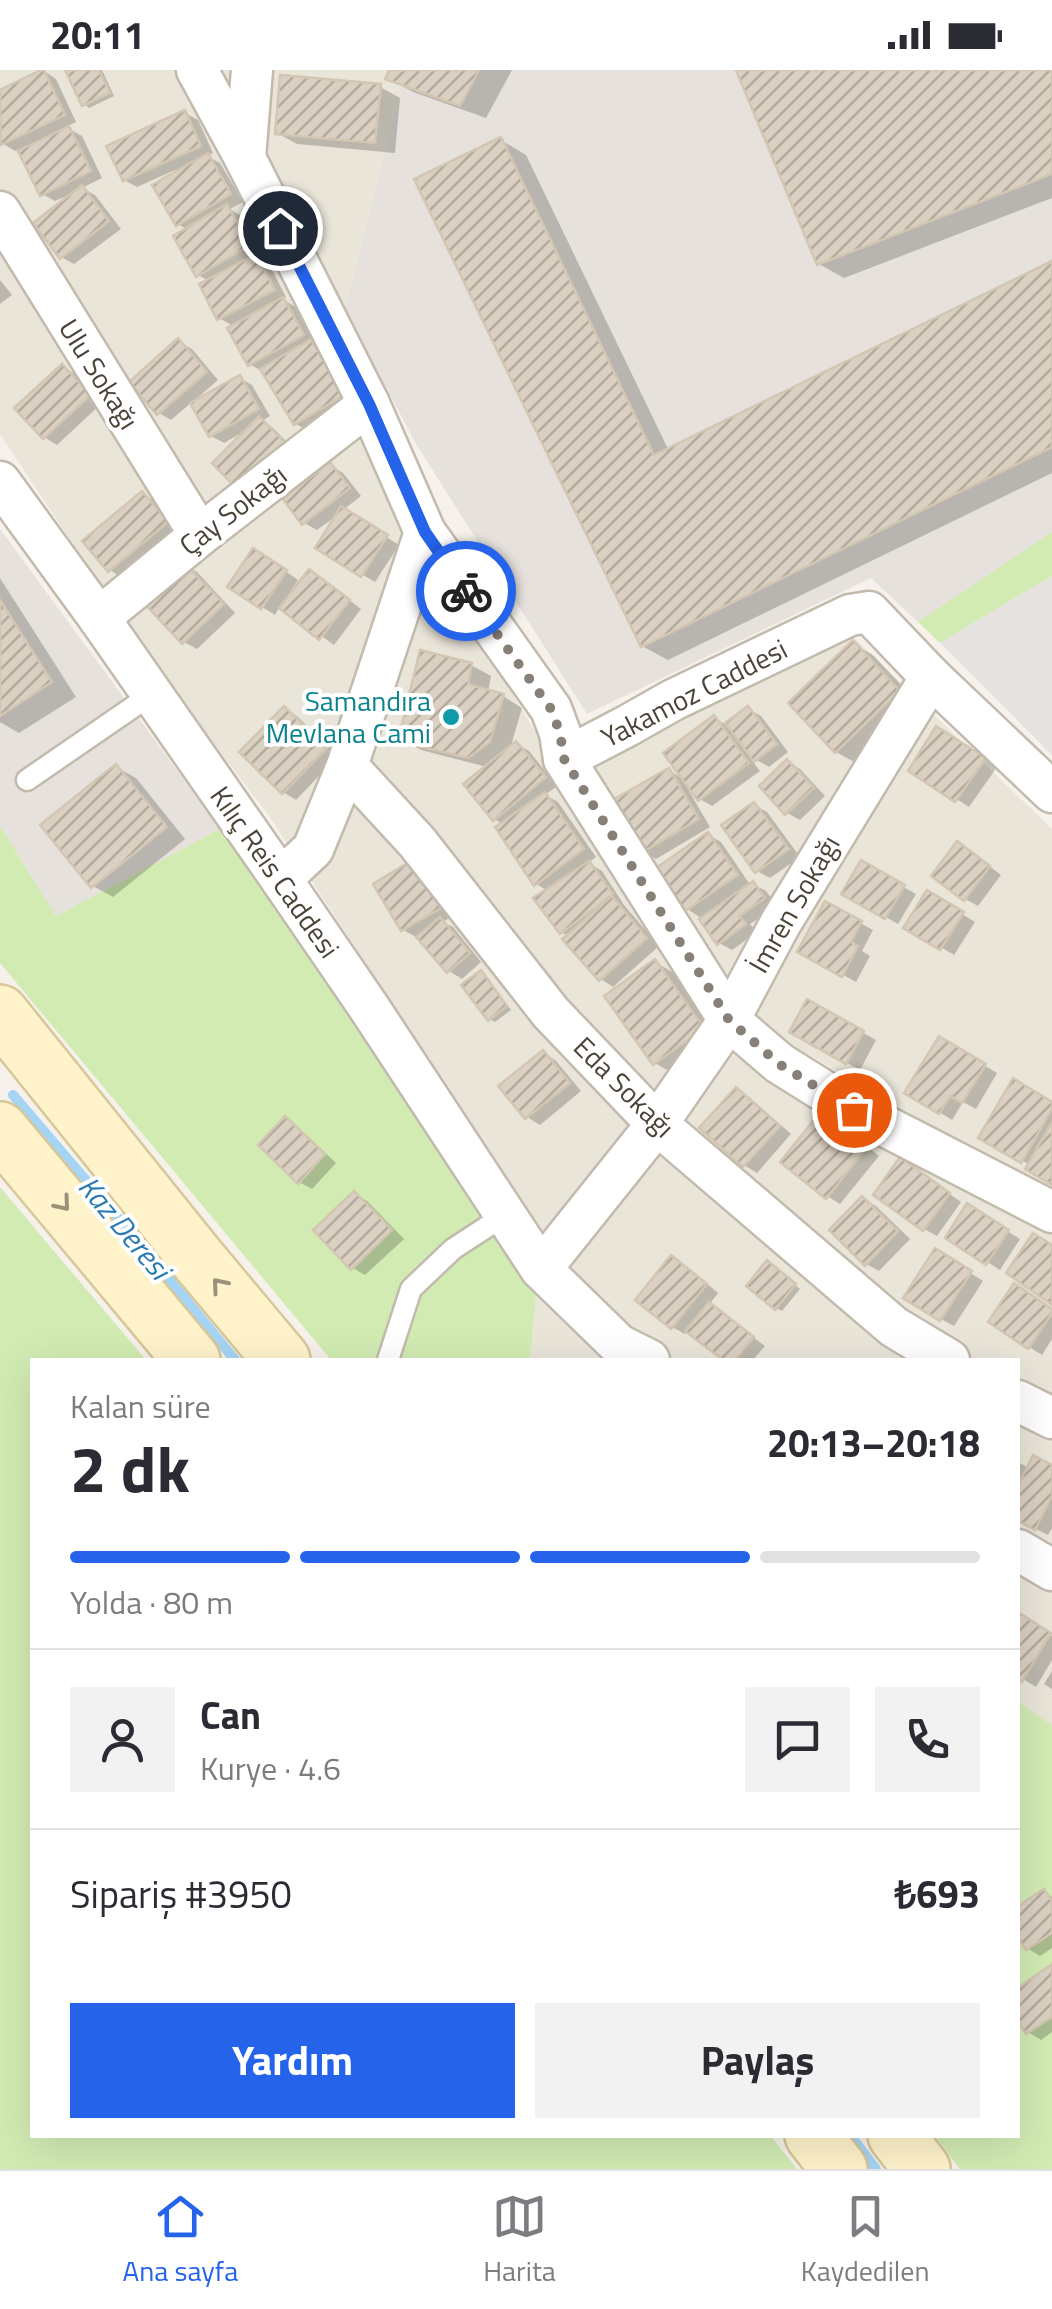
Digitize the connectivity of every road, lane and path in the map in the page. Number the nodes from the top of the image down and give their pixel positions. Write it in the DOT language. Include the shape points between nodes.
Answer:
graph roads {
  1 [pos="197,70"];
  2 [pos="252,70"];
  3 [pos="245,158"];
  4 [pos="0,212"];
  5 [pos="369,404"];
  6 [pos="0,482"];
  7 [pos="425,532"];
  8 [pos="200,535"];
  9 [pos="99,618"];
  10 [pos="931,676"];
  11 [pos="152,694"];
  12 [pos="564,759"];
  13 [pos="347,766"];
  14 [pos="27,780"];
  15 [pos="1052,792"];
  16 [pos="281,878"];
  17 [pos="0,1013"];
  18 [pos="729,1020"];
  19 [pos="657,1124"];
  20 [pos="0,1130"];
  21 [pos="1052,1212"];
  22 [pos="505,1215"];
  23 [pos="541,1269"];
  24 [pos="190,1358"];
  25 [pos="280,1358"];
  26 [pos="389,1358"];
  27 [pos="645,1358"];
  28 [pos="946,1358"];
  29 [pos="1020,1402"];
  30 [pos="1052,1418"];
  31 [pos="1020,1551"];
  32 [pos="1052,1570"];
  33 [pos="815,2138"];
  34 [pos="898,2138"];
  35 [pos="839,2169"];
  36 [pos="922,2169"];
  1 -- 3 [label="street, Yakamoz Caddesi"];
  2 -- 3 [label="street"];
  3 -- 5 [label="street, Yakamoz Caddesi"];
  4 -- 8 [label="street, Ulu Sokağı"];
  5 -- 7 [label="street, Yakamoz Caddesi"];
  5 -- 8 [label="street, Çay Sokağı"];
  6 -- 9 [label="street, Kılıç Reis Caddesi"];
  7 -- 12 [label="street, Yakamoz Caddesi" via="551,709"];
  7 -- 13 [label="street"];
  8 -- 9 [label="street, Çay Sokağı"];
  9 -- 11 [label="street, Kılıç Reis Caddesi"];
  10 -- 12 [label="street, Yakamoz Caddesi" via="868,612 850,615"];
  10 -- 15 [label="street, Yakamoz Caddesi"];
  10 -- 18 [label="street, İmren Sokağı"];
  11 -- 14 [label="lane"];
  11 -- 16 [label="street, Kılıç Reis Caddesi"];
  12 -- 18 [label="street"];
  13 -- 16 [label="street" via="313,849"];
  13 -- 19 [label="street, Eda Sokağı" via="417,842 551,1013"];
  16 -- 22 [label="street, Kılıç Reis Caddesi"];
  25 -- 17 [label="main road, one-way"];
  18 -- 19 [label="street, İmren Sokağı"];
  18 -- 21 [label="street" via="779,1064 854,1110"];
  19 -- 23 [label="street, İmren Sokağı"];
  19 -- 28 [label="street, Eda Sokağı" via="894,1327"];
  20 -- 24 [label="main road, one-way"];
  22 -- 23 [label="street, Kılıç Reis Caddesi"];
  22 -- 26 [label="lane" via="452,1249 410,1289"];
  23 -- 27 [label="street, Kılıç Reis Caddesi" via="619,1345"];
  29 -- 30 [label="street"];
  31 -- 32 [label="street"];
  33 -- 35 [label="main road"];
  34 -- 36 [label="main road"];
}
